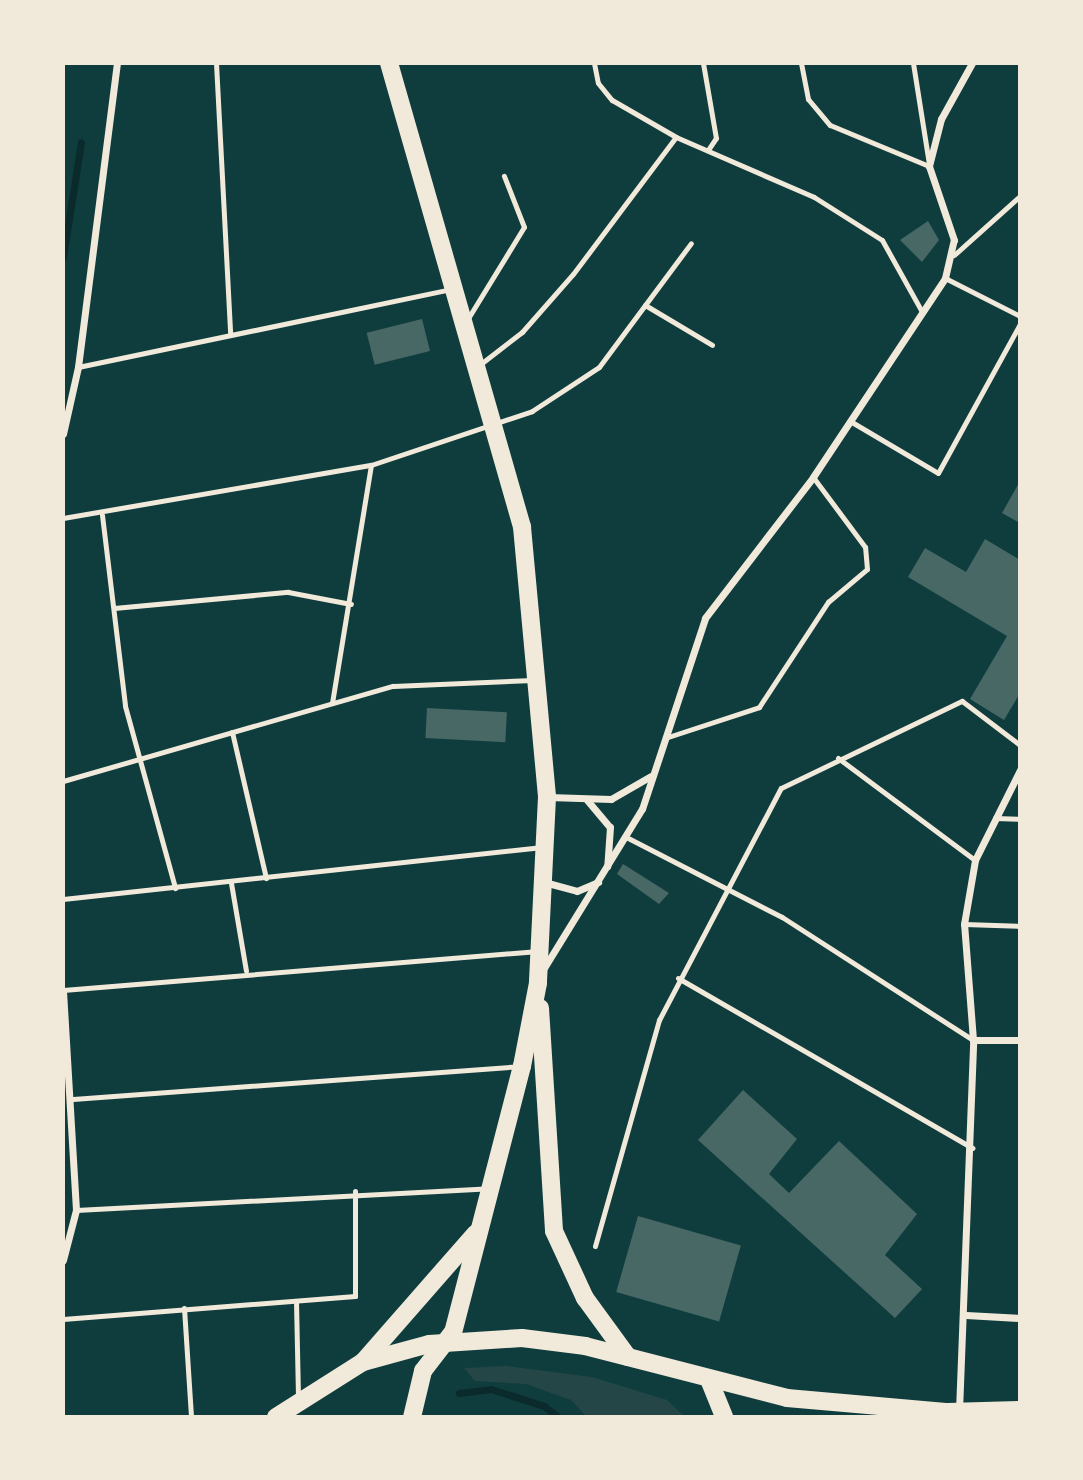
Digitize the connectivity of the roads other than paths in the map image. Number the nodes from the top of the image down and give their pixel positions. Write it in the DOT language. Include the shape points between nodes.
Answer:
graph roads {
  1 [pos="117,63"];
  2 [pos="216,63"];
  3 [pos="388,63"];
  4 [pos="594,63"];
  5 [pos="703,63"];
  6 [pos="801,63"];
  7 [pos="913,63"];
  8 [pos="972,63"];
  9 [pos="676,137"];
  10 [pos="708,150"];
  11 [pos="929,166"];
  12 [pos="503,176"];
  13 [pos="1020,196"];
  14 [pos="691,243"];
  15 [pos="954,255"];
  16 [pos="945,278"];
  17 [pos="452,289"];
  18 [pos="645,305"];
  19 [pos="922,312"];
  20 [pos="1020,316"];
  21 [pos="1020,324"];
  22 [pos="463,326"];
  23 [pos="230,334"];
  24 [pos="712,345"];
  25 [pos="78,368"];
  26 [pos="476,368"];
  27 [pos="850,421"];
  28 [pos="493,427"];
  29 [pos="63,434"];
  30 [pos="371,465"];
  31 [pos="813,477"];
  32 [pos="102,515"];
  33 [pos="63,519"];
  34 [pos="351,604"];
  35 [pos="114,608"];
  36 [pos="538,680"];
  37 [pos="332,702"];
  38 [pos="232,733"];
  39 [pos="668,737"];
  40 [pos="1020,745"];
  41 [pos="838,758"];
  42 [pos="137,762"];
  43 [pos="1020,770"];
  44 [pos="654,773"];
  45 [pos="63,781"];
  46 [pos="547,797"];
  47 [pos="586,799"];
  48 [pos="995,818"];
  49 [pos="1020,819"];
  50 [pos="628,838"];
  51 [pos="546,846"];
  52 [pos="975,860"];
  53 [pos="266,878"];
  54 [pos="602,880"];
  55 [pos="544,882"];
  56 [pos="232,883"];
  57 [pos="175,888"];
  58 [pos="723,888"];
  59 [pos="63,899"];
  60 [pos="964,924"];
  61 [pos="1020,926"];
  62 [pos="539,951"];
  63 [pos="246,971"];
  64 [pos="678,978"];
  65 [pos="538,979"];
  66 [pos="63,990"];
  67 [pos="973,1040"];
  68 [pos="1020,1040"];
  69 [pos="522,1066"];
  70 [pos="73,1099"];
  71 [pos="972,1148"];
  72 [pos="495,1188"];
  73 [pos="355,1191"];
  74 [pos="76,1210"];
  75 [pos="487,1216"];
  76 [pos="595,1245"];
  77 [pos="63,1260"];
  78 [pos="296,1301"];
  79 [pos="184,1308"];
  80 [pos="966,1315"];
  81 [pos="1020,1318"];
  82 [pos="63,1319"];
  83 [pos="449,1343"];
  84 [pos="628,1357"];
  85 [pos="363,1362"];
  86 [pos="710,1382"];
  87 [pos="298,1403"];
  88 [pos="1020,1410"];
  89 [pos="959,1412"];
  90 [pos="191,1417"];
  91 [pos="276,1417"];
  92 [pos="412,1417"];
  93 [pos="724,1417"];
  1 -- 25 [label="street"];
  2 -- 23 [label="lane"];
  3 -- 17 [label="main road"];
  4 -- 9 [label="lane" via="603,93"];
  5 -- 10 [label="lane" via="716,138"];
  6 -- 11 [label="lane" via="808,99 830,125"];
  7 -- 11 [label="lane"];
  8 -- 11 [label="street" via="941,119"];
  9 -- 10 [label="lane"];
  9 -- 26 [label="lane" via="573,274 522,332"];
  10 -- 19 [label="lane" via="814,197 882,240"];
  11 -- 15 [label="street"];
  12 -- 22 [label="lane" via="524,227"];
  13 -- 15 [label="lane"];
  14 -- 18 [label="lane"];
  15 -- 16 [label="street"];
  16 -- 19 [label="street"];
  16 -- 20 [label="lane"];
  17 -- 22 [label="main road"];
  17 -- 23 [label="lane"];
  18 -- 24 [label="lane"];
  18 -- 28 [label="lane" via="599,367 532,411"];
  19 -- 27 [label="street"];
  21 -- 27 [label="lane" via="938,473"];
  22 -- 26 [label="main road"];
  23 -- 25 [label="lane"];
  25 -- 29 [label="street"];
  26 -- 28 [label="main road"];
  27 -- 31 [label="street"];
  28 -- 30 [label="lane"];
  28 -- 36 [label="main road" via="522,527"];
  30 -- 32 [label="lane"];
  30 -- 34 [label="lane"];
  31 -- 39 [label="street" via="705,618"];
  31 -- 39 [label="lane" via="865,547 867,569 828,602 760,707"];
  32 -- 33 [label="lane"];
  32 -- 35 [label="lane"];
  34 -- 35 [label="lane" via="288,592"];
  34 -- 37 [label="lane"];
  35 -- 42 [label="lane"];
  36 -- 37 [label="lane" via="422,682"];
  36 -- 46 [label="main road"];
  37 -- 38 [label="lane"];
  38 -- 42 [label="lane"];
  38 -- 53 [label="lane"];
  39 -- 44 [label="street"];
  40 -- 41 [label="lane" via="962,701"];
  41 -- 52 [label="lane"];
  41 -- 58 [label="lane" via="781,788"];
  42 -- 45 [label="lane"];
  42 -- 57 [label="lane"];
  43 -- 48 [label="street"];
  44 -- 47 [label="street" via="626,795"];
  44 -- 50 [label="street"];
  46 -- 47 [label="street"];
  46 -- 51 [label="main road"];
  47 -- 54 [label="street" via="606,817 611,834"];
  48 -- 49 [label="lane"];
  48 -- 52 [label="street"];
  50 -- 54 [label="street"];
  50 -- 58 [label="lane"];
  51 -- 53 [label="lane"];
  51 -- 55 [label="main road"];
  52 -- 60 [label="street"];
  53 -- 56 [label="lane"];
  54 -- 55 [label="street" via="577,891"];
  54 -- 65 [label="street"];
  55 -- 62 [label="main road"];
  56 -- 57 [label="lane"];
  56 -- 63 [label="lane"];
  57 -- 59 [label="lane"];
  58 -- 64 [label="lane"];
  58 -- 67 [label="lane" via="782,917"];
  60 -- 61 [label="lane"];
  60 -- 67 [label="street"];
  62 -- 63 [label="lane"];
  62 -- 65 [label="main road"];
  63 -- 66 [label="lane"];
  64 -- 71 [label="lane"];
  64 -- 76 [label="lane" via="645,1066"];
  65 -- 69 [label="main road"];
  65 -- 84 [label="main road" via="554,1231 585,1298"];
  66 -- 70 [label="street"];
  67 -- 68 [label="street"];
  67 -- 71 [label="street"];
  69 -- 70 [label="lane"];
  69 -- 72 [label="main road"];
  70 -- 74 [label="street"];
  71 -- 80 [label="street"];
  72 -- 73 [label="lane"];
  72 -- 75 [label="main road"];
  73 -- 74 [label="lane"];
  73 -- 78 [label="lane" via="357,1292"];
  74 -- 77 [label="street"];
  75 -- 83 [label="main road"];
  75 -- 85 [label="main road"];
  78 -- 79 [label="lane"];
  78 -- 87 [label="lane"];
  79 -- 82 [label="lane"];
  79 -- 90 [label="lane"];
  80 -- 81 [label="street"];
  80 -- 89 [label="street"];
  83 -- 84 [label="main road" via="522,1338"];
  83 -- 85 [label="main road"];
  83 -- 92 [label="main road" via="423,1371"];
  84 -- 86 [label="main road"];
  85 -- 87 [label="main road"];
  86 -- 89 [label="main road" via="787,1398"];
  86 -- 93 [label="main road"];
  87 -- 91 [label="main road"];
  88 -- 89 [label="main road"];
}
